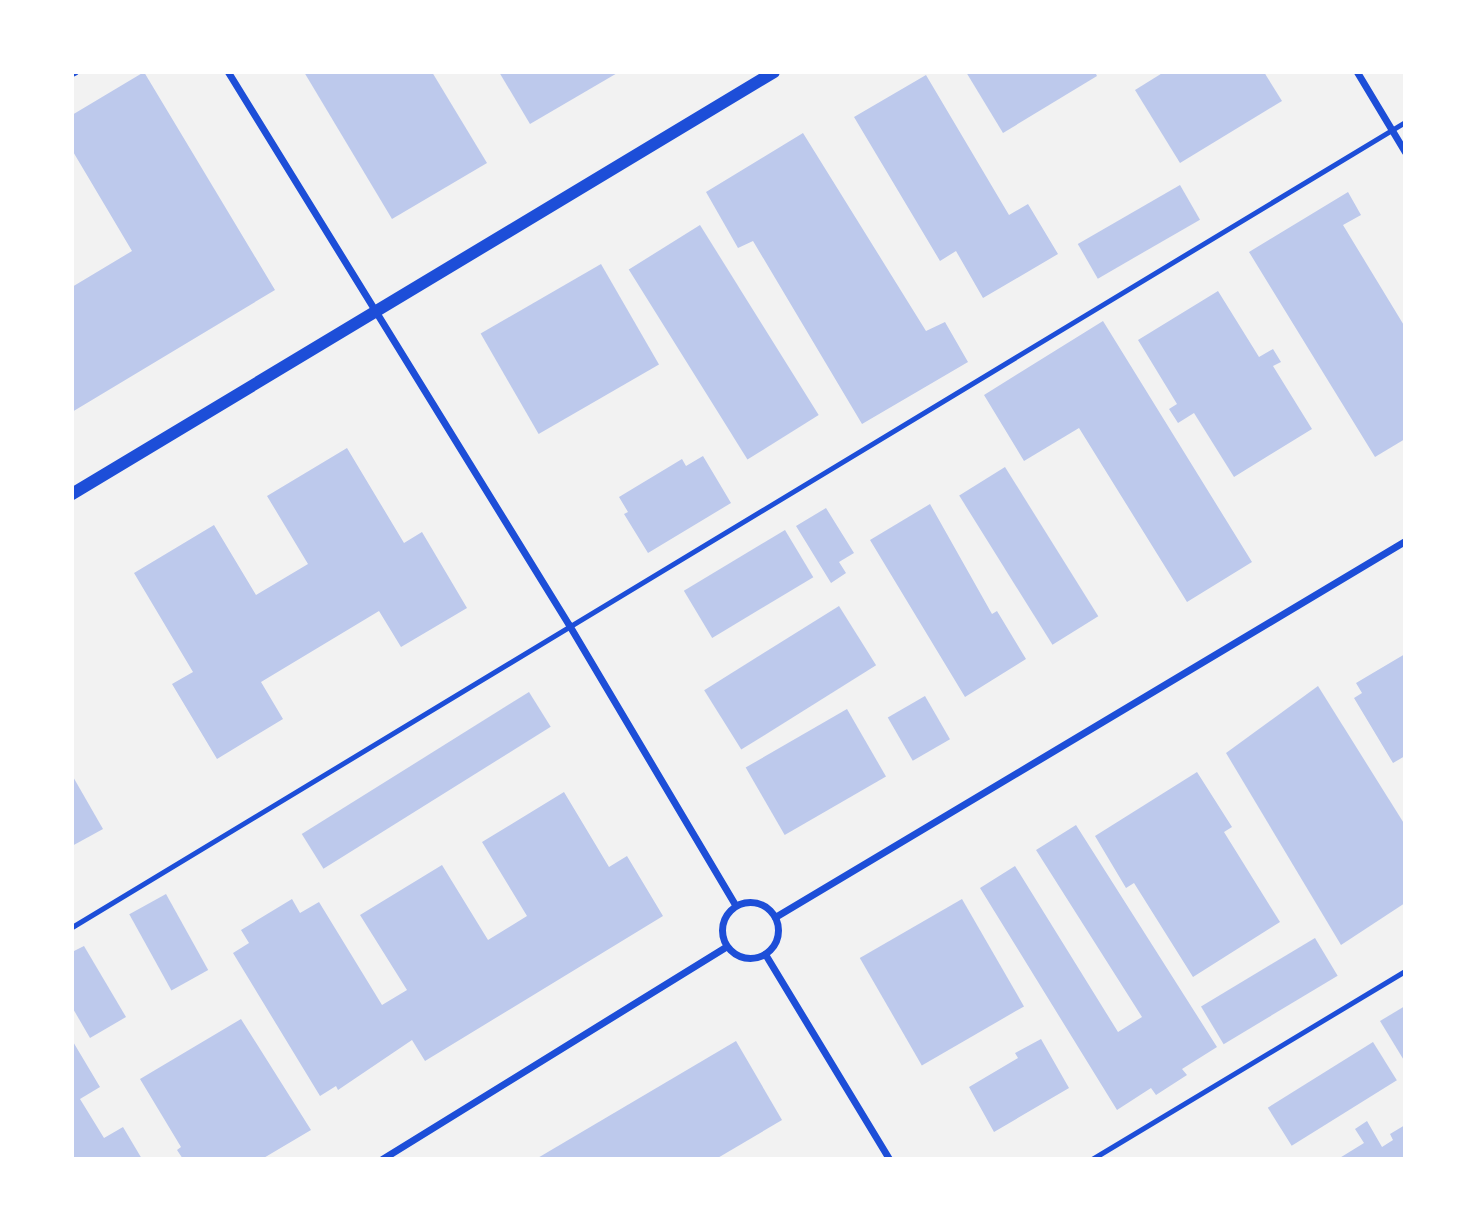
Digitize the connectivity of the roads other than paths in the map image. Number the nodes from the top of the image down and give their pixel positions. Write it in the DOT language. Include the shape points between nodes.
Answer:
graph roads {
  1 [pos="76,72"];
  2 [pos="228,72"];
  3 [pos="774,72"];
  4 [pos="1357,72"];
  5 [pos="72,75"];
  6 [pos="1405,122"];
  7 [pos="1392,130"];
  8 [pos="1405,152"];
  9 [pos="376,311"];
  10 [pos="72,494"];
  11 [pos="1405,541"];
  12 [pos="569,625"];
  13 [pos="735,905"];
  14 [pos="775,917"];
  15 [pos="72,927"];
  16 [pos="727,946"];
  17 [pos="765,954"];
  18 [pos="1405,971"];
  19 [pos="382,1159"];
  20 [pos="889,1159"];
  21 [pos="1092,1159"];
  1 -- 5 [label="lane"];
  2 -- 9 [label="street"];
  3 -- 9 [label="street"];
  4 -- 7 [label="street"];
  6 -- 7 [label="lane"];
  7 -- 8 [label="street"];
  7 -- 12 [label="lane"];
  9 -- 10 [label="street"];
  9 -- 12 [label="street"];
  11 -- 14 [label="street"];
  12 -- 13 [label="street"];
  12 -- 15 [label="lane"];
  13 -- 14 [label="street" via="763,904"];
  13 -- 16 [label="street" via="722,921"];
  14 -- 17 [label="street" via="778,934"];
  16 -- 17 [label="street" via="745,958"];
  16 -- 19 [label="street"];
  17 -- 20 [label="street"];
  18 -- 21 [label="lane"];
}
